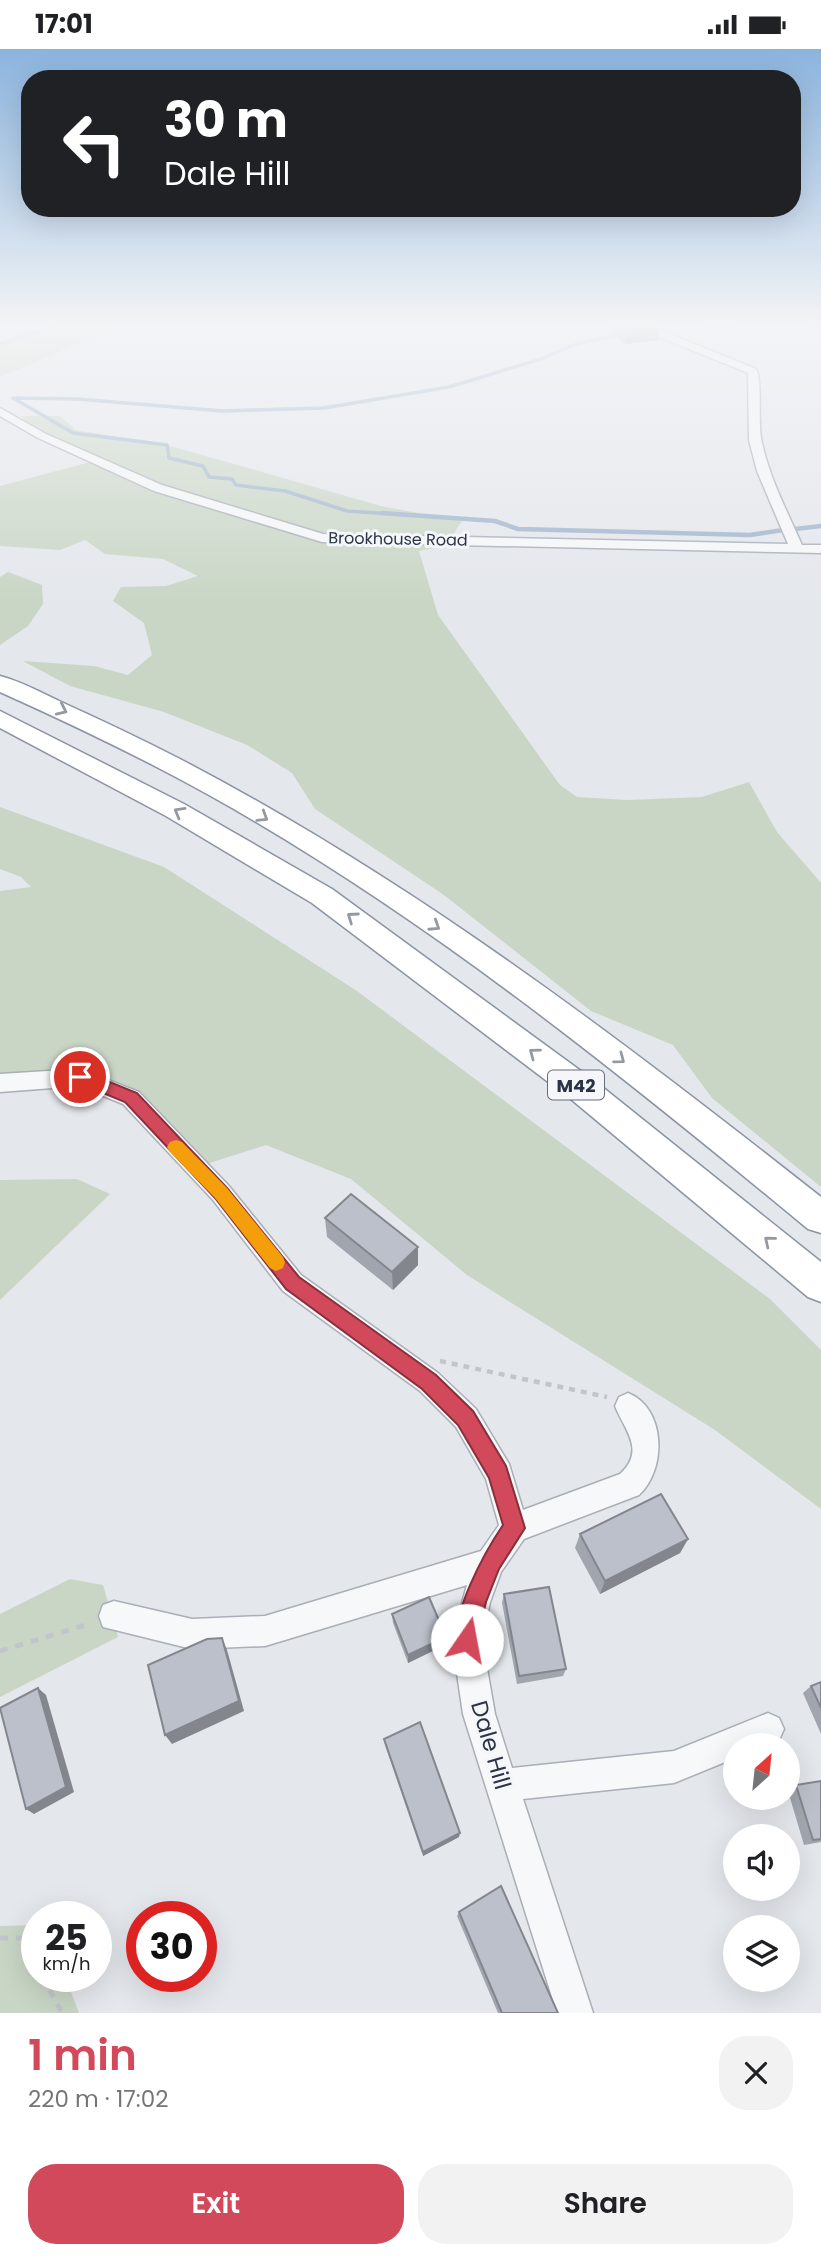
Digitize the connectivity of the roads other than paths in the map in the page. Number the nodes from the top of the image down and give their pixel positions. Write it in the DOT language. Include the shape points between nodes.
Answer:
graph roads {
  1 [pos="11,418"];
  2 [pos="753,418"];
  3 [pos="797,549"];
  4 [pos="821,549"];
  5 [pos="0,683"];
  6 [pos="0,718"];
  7 [pos="0,1083"];
  8 [pos="821,1218"];
  9 [pos="821,1285"];
  10 [pos="628,1406"];
  11 [pos="514,1528"];
  12 [pos="490,1563"];
  13 [pos="114,1616"];
  14 [pos="768,1729"];
  15 [pos="502,1784"];
  16 [pos="575,2013"];
  1 -- 3 [label="street, Brookhouse Road" via="158,488 322,538"];
  2 -- 3 [label="street" via="763,471"];
  3 -- 4 [label="street, Brookhouse Road"];
  5 -- 8 [label="highway, M42, one-way" via="147,750 358,875 584,1031"];
  9 -- 6 [label="highway, M42, one-way" via="584,1091 322,896 176,810"];
  7 -- 11 [label="street" via="80,1077 131,1098 221,1193 292,1283 421,1377 466,1418 499,1474"];
  10 -- 11 [label="street" via="643,1429 641,1477"];
  11 -- 12 [label="street, Dale Hill"];
  12 -- 13 [label="street" via="265,1631 192,1634"];
  12 -- 15 [label="street, Dale Hill" via="467,1640 479,1714"];
  14 -- 15 [label="street" via="674,1767"];
  15 -- 16 [label="street, Dale Hill"];
}
